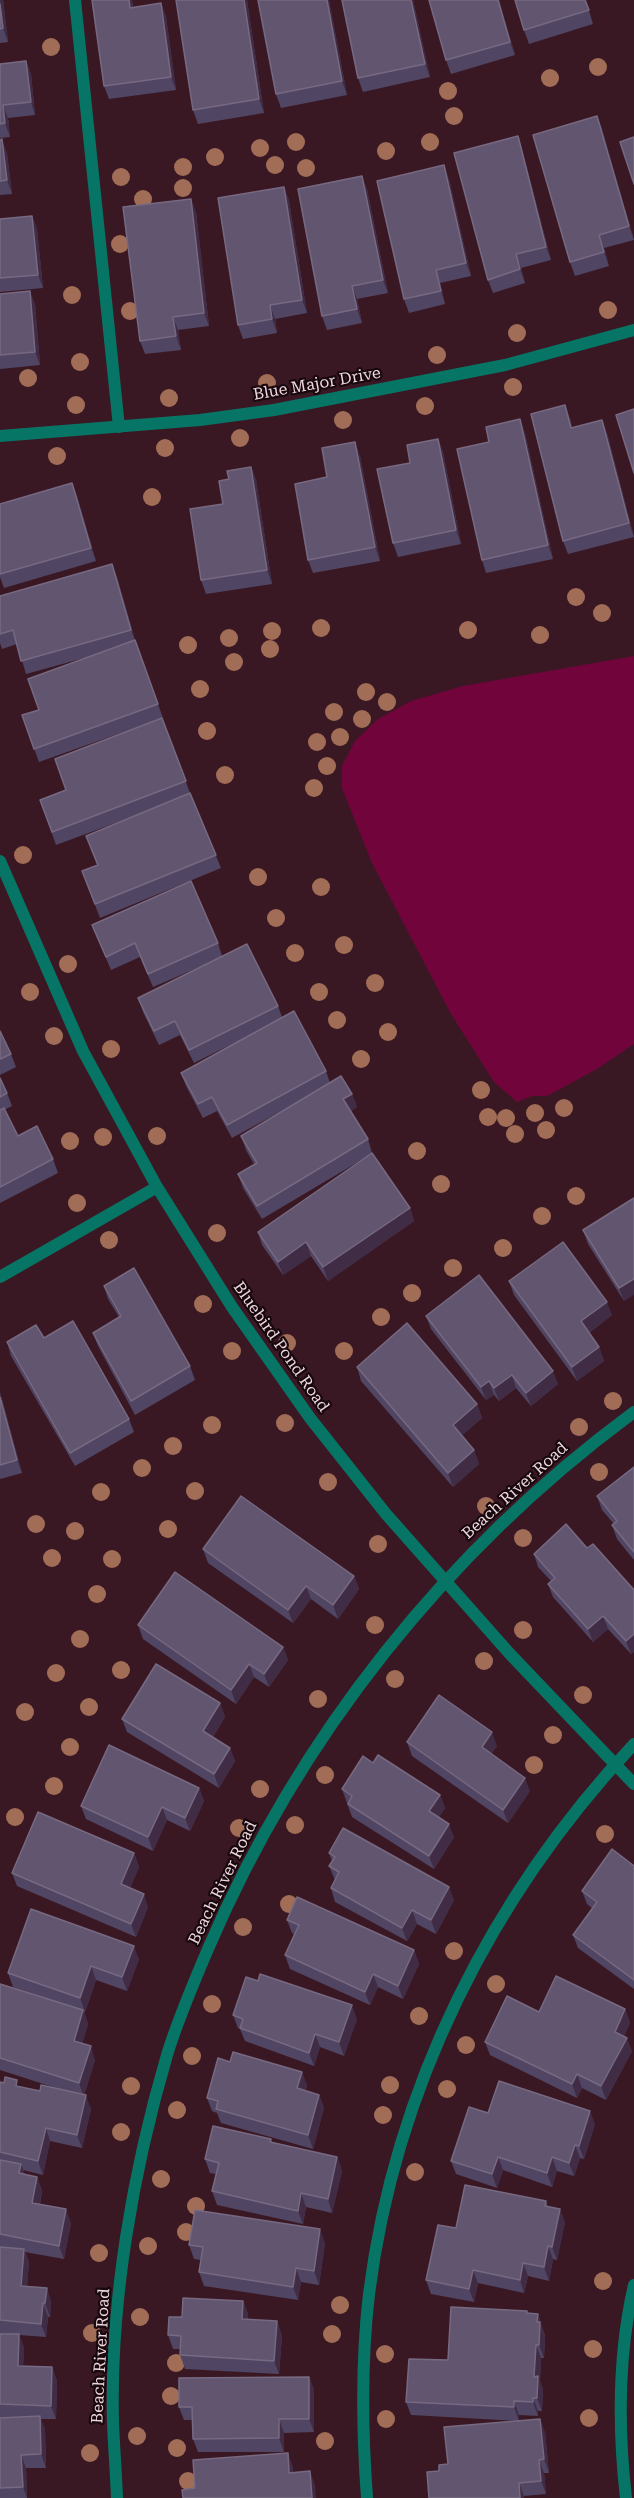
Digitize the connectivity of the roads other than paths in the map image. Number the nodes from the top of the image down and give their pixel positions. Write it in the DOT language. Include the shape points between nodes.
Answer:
graph roads {
  1 [pos="75,0"];
  2 [pos="634,330"];
  3 [pos="119,427"];
  4 [pos="0,436"];
  5 [pos="0,861"];
  6 [pos="157,1187"];
  7 [pos="0,1277"];
  8 [pos="634,1412"];
  9 [pos="445,1581"];
  10 [pos="634,1744"];
  11 [pos="614,1765"];
  12 [pos="634,1784"];
  13 [pos="634,2284"];
  14 [pos="117,2498"];
  15 [pos="367,2498"];
  16 [pos="626,2498"];
  1 -- 3 [label="street"];
  2 -- 3 [label="street, Blue Major Drive" via="545,356 424,382 238,416"];
  3 -- 4 [label="street, Blue Major Drive"];
  5 -- 6 [label="street, Bluebird Pond Road" via="83,1051"];
  6 -- 7 [label="street"];
  6 -- 9 [label="street, Bluebird Pond Road" via="291,1393 386,1514"];
  8 -- 9 [label="street, Beach River Road" via="548,1481"];
  9 -- 11 [label="street, Bluebird Pond Road"];
  9 -- 14 [label="street, Beach River Road" via="353,1695 293,1784 220,1920 168,2052 133,2198 120,2290 113,2421"];
  10 -- 11 [label="street"];
  11 -- 12 [label="street, Bluebird Pond Road"];
  11 -- 15 [label="street" via="550,1845 485,1947 448,2020 409,2119 385,2207 369,2294 363,2386"];
  13 -- 16 [label="street" via="621,2393"];
}
